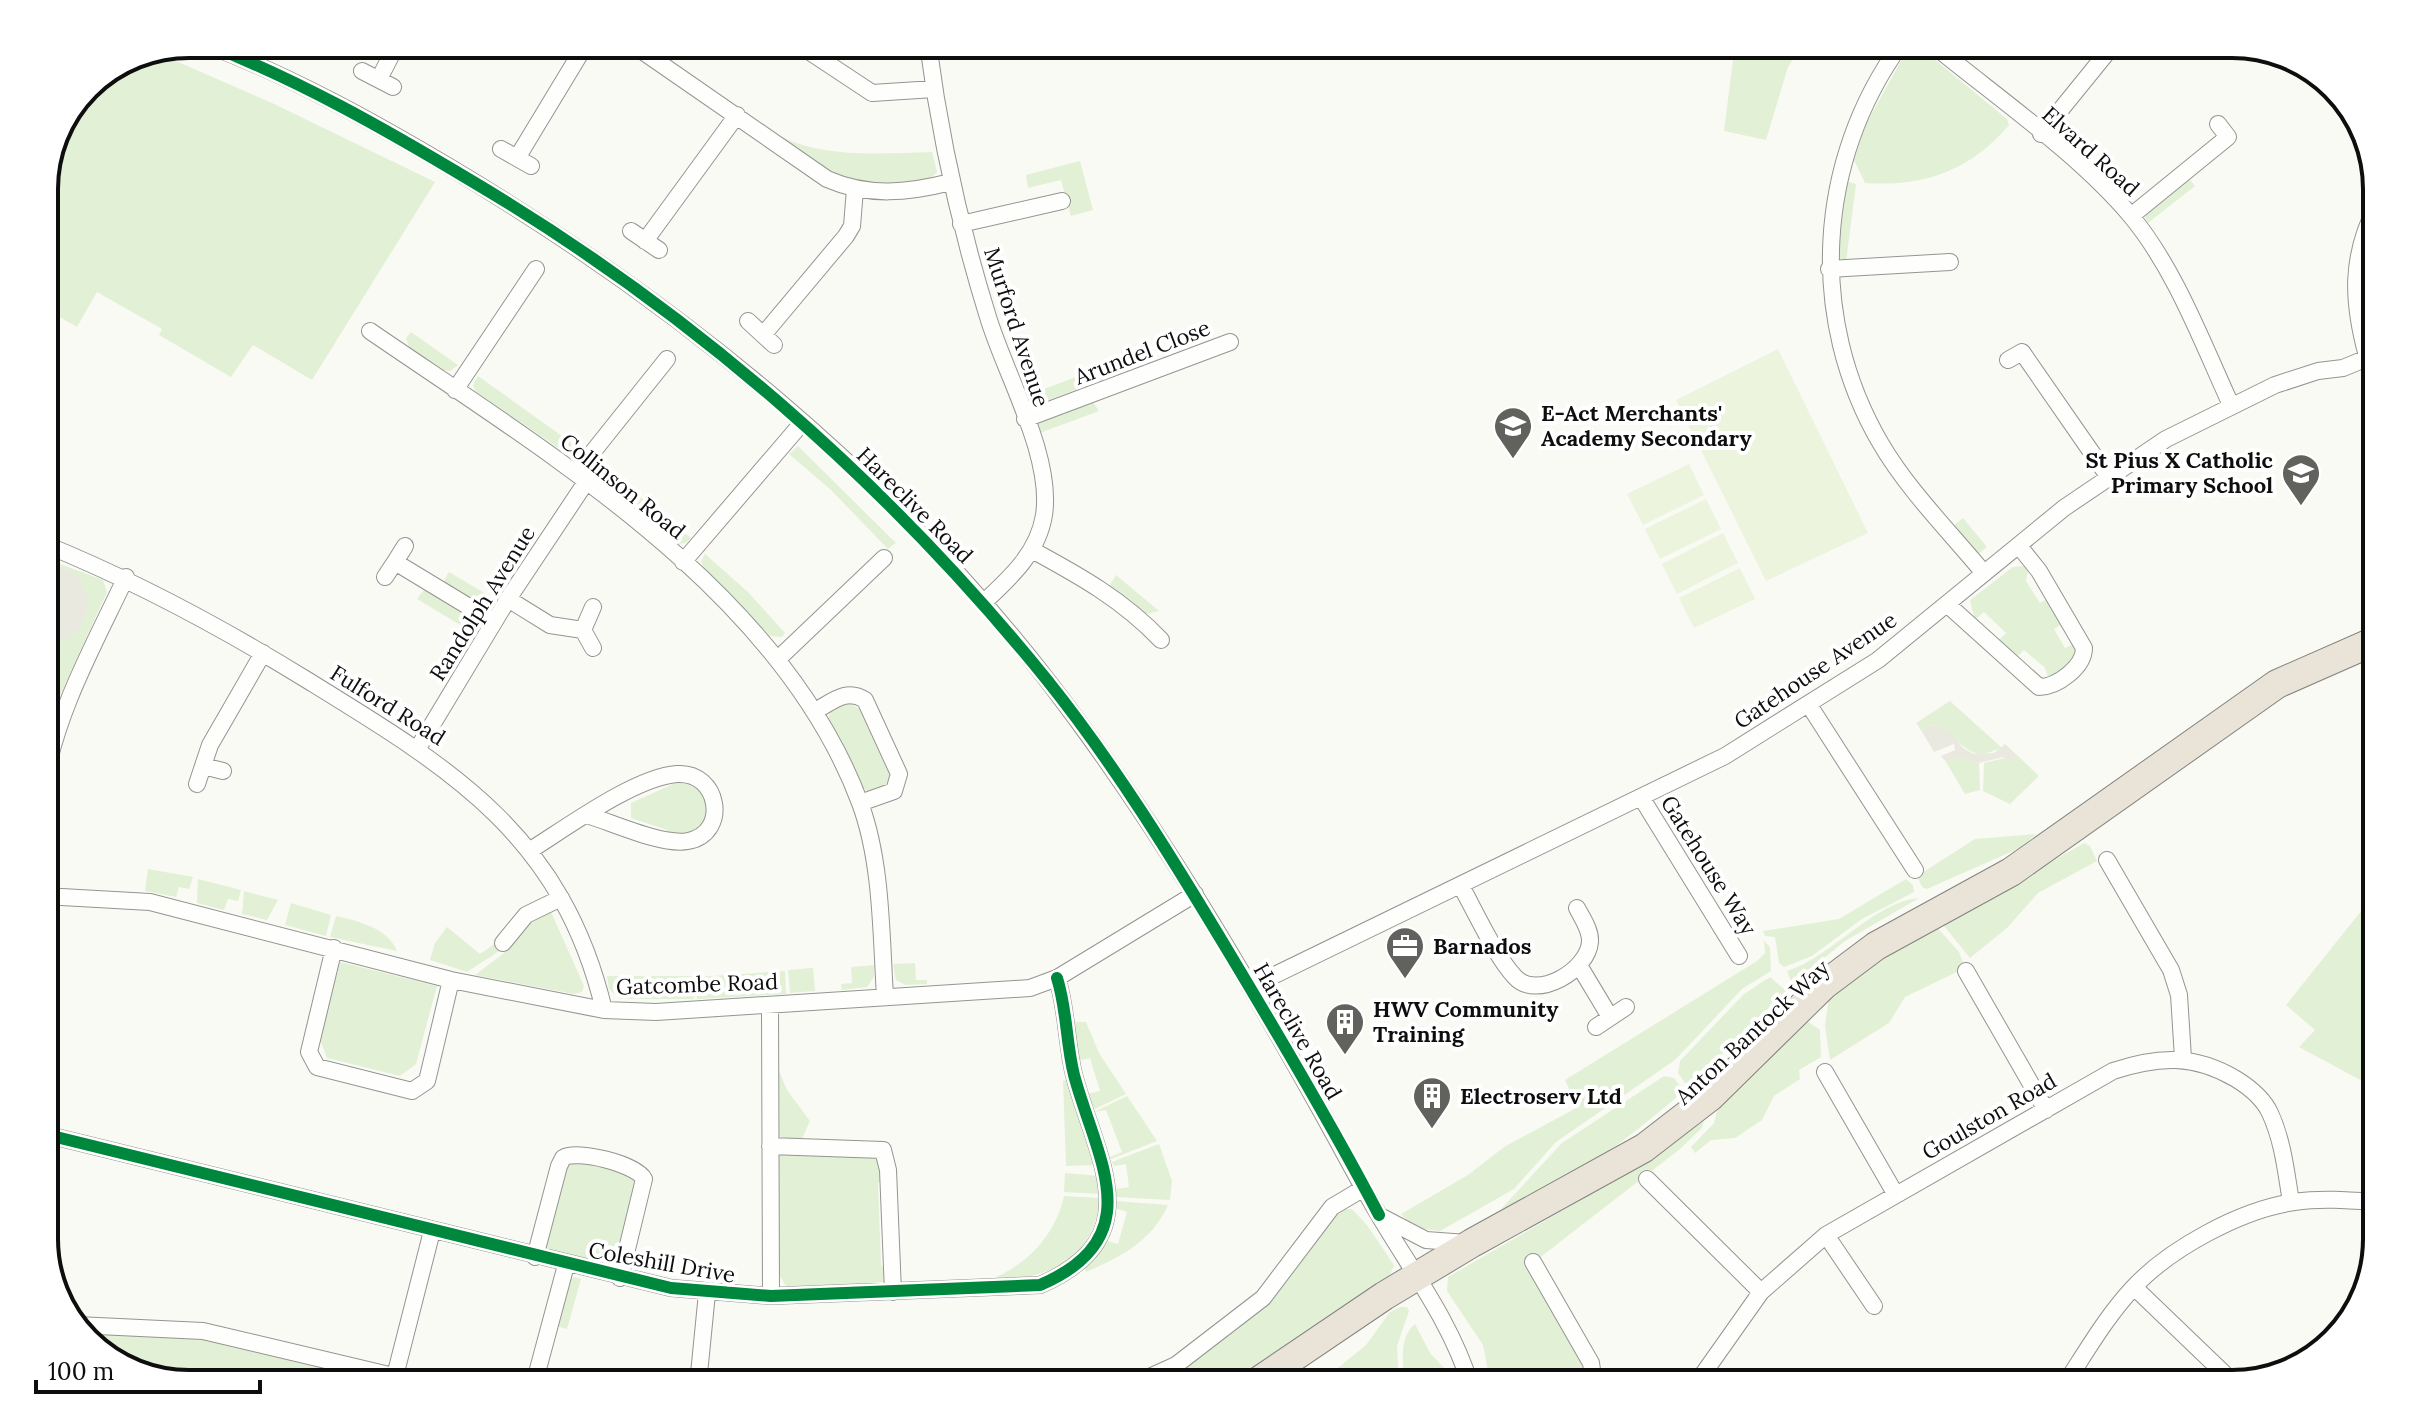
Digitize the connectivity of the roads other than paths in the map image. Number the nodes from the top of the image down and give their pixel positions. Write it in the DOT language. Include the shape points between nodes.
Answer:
graph roads {
  1 [pos="237,58"];
  2 [pos="393,58"];
  3 [pos="579,58"];
  4 [pos="653,58"];
  5 [pos="819,58"];
  6 [pos="930,58"];
  7 [pos="1891,58"];
  8 [pos="1949,58"];
  9 [pos="2103,58"];
  10 [pos="362,71"];
  11 [pos="934,89"];
  12 [pos="737,115"];
  13 [pos="2041,134"];
  14 [pos="2227,136"];
  15 [pos="501,149"];
  16 [pos="951,182"];
  17 [pos="855,189"];
  18 [pos="1062,201"];
  19 [pos="2131,216"];
  20 [pos="961,224"];
  21 [pos="2363,234"];
  22 [pos="645,241"];
  23 [pos="1950,262"];
  24 [pos="536,269"];
  25 [pos="1829,269"];
  26 [pos="748,321"];
  27 [pos="370,331"];
  28 [pos="2363,334"];
  29 [pos="1230,342"];
  30 [pos="2021,352"];
  31 [pos="667,359"];
  32 [pos="2363,360"];
  33 [pos="455,390"];
  34 [pos="2231,405"];
  35 [pos="1025,419"];
  36 [pos="802,423"];
  37 [pos="2108,476"];
  38 [pos="581,478"];
  39 [pos="405,546"];
  40 [pos="2019,546"];
  41 [pos="58,550"];
  42 [pos="1032,550"];
  43 [pos="884,558"];
  44 [pos="395,562"];
  45 [pos="683,562"];
  46 [pos="1983,572"];
  47 [pos="126,577"];
  48 [pos="385,577"];
  49 [pos="508,599"];
  50 [pos="983,603"];
  51 [pos="1948,605"];
  52 [pos="593,607"];
  53 [pos="1164,616"];
  54 [pos="494,622"];
  55 [pos="583,630"];
  56 [pos="2363,646"];
  57 [pos="593,648"];
  58 [pos="263,653"];
  59 [pos="779,658"];
  60 [pos="1809,705"];
  61 [pos="817,710"];
  62 [pos="58,724"];
  63 [pos="418,748"];
  64 [pos="203,766"];
  65 [pos="223,771"];
  66 [pos="197,784"];
  67 [pos="1641,797"];
  68 [pos="860,803"];
  69 [pos="587,815"];
  70 [pos="1920,845"];
  71 [pos="529,851"];
  72 [pos="1905,854"];
  73 [pos="2107,860"];
  74 [pos="1915,870"];
  75 [pos="1461,886"];
  76 [pos="1195,894"];
  77 [pos="58,897"];
  78 [pos="561,898"];
  79 [pos="1577,908"];
  80 [pos="503,943"];
  81 [pos="334,948"];
  82 [pos="1739,956"];
  83 [pos="1580,967"];
  84 [pos="1966,971"];
  85 [pos="1057,978"];
  86 [pos="451,980"];
  87 [pos="1250,987"];
  88 [pos="885,996"];
  89 [pos="770,1005"];
  90 [pos="1626,1007"];
  91 [pos="604,1010"];
  92 [pos="2183,1058"];
  93 [pos="1825,1072"];
  94 [pos="2046,1110"];
  95 [pos="58,1138"];
  96 [pos="770,1146"];
  97 [pos="1647,1179"];
  98 [pos="1364,1188"];
  99 [pos="1896,1195"];
  100 [pos="2363,1201"];
  101 [pos="2291,1202"];
  102 [pos="1379,1215"];
  103 [pos="432,1231"];
  104 [pos="1826,1235"];
  105 [pos="1472,1243"];
  106 [pos="535,1257"];
  107 [pos="1533,1262"];
  108 [pos="566,1265"];
  109 [pos="1417,1276"];
  110 [pos="620,1278"];
  111 [pos="2134,1287"];
  112 [pos="893,1292"];
  113 [pos="1761,1292"];
  114 [pos="707,1293"];
  115 [pos="771,1296"];
  116 [pos="1874,1306"];
  117 [pos="91,1325"];
  118 [pos="1296,1359"];
  119 [pos="371,1370"];
  120 [pos="397,1370"];
  121 [pos="538,1370"];
  122 [pos="699,1370"];
  123 [pos="1162,1370"];
  124 [pos="1272,1370"];
  125 [pos="1288,1370"];
  126 [pos="1465,1370"];
  127 [pos="1592,1370"];
  128 [pos="1706,1370"];
  129 [pos="2075,1370"];
  130 [pos="2220,1370"];
  1 -- 36 [label="street, Hareclive Road" via="360,114 532,217 710,343"];
  2 -- 10 [label="street" via="386,83"];
  3 -- 15 [label="street" via="524,162"];
  4 -- 12 [label="street"];
  5 -- 11 [label="street" via="872,93"];
  6 -- 11 [label="street, Murford Avenue"];
  7 -- 25 [label="street" via="1852,131 1836,186"];
  8 -- 13 [label="street, Elvard Road"];
  9 -- 13 [label="street"];
  11 -- 16 [label="street, Murford Avenue"];
  12 -- 17 [label="street" via="827,179"];
  12 -- 22 [label="street"];
  13 -- 19 [label="street, Elvard Road"];
  14 -- 19 [label="street"];
  16 -- 17 [label="street" via="909,191"];
  16 -- 20 [label="street, Murford Avenue"];
  17 -- 26 [label="street" via="852,226 768,340"];
  18 -- 20 [label="street"];
  19 -- 34 [label="street, Elvard Road" via="2156,252"];
  20 -- 35 [label="street, Murford Avenue" via="988,320"];
  21 -- 28 [label="street" via="2354,287 2355,315"];
  23 -- 25 [label="street"];
  24 -- 33 [label="street"];
  25 -- 46 [label="street" via="1846,364 1869,422 1898,469"];
  27 -- 33 [label="street, Collinson Road"];
  29 -- 35 [label="street, Arundel Close"];
  30 -- 37 [label="street"];
  31 -- 38 [label="street, Randolph Avenue"];
  32 -- 34 [label="street, Gatehouse Avenue"];
  33 -- 38 [label="street, Collinson Road"];
  34 -- 37 [label="street, Gatehouse Avenue"];
  35 -- 42 [label="street, Murford Avenue" via="1044,476 1044,515"];
  36 -- 45 [label="street"];
  36 -- 50 [label="street, Hareclive Road"];
  37 -- 40 [label="street, Gatehouse Avenue"];
  38 -- 45 [label="street, Collinson Road"];
  38 -- 49 [label="street, Randolph Avenue"];
  39 -- 44 [label="street"];
  40 -- 46 [label="street, Gatehouse Avenue"];
  40 -- 51 [label="street" via="2084,648 2076,667 2052,686 2039,687"];
  41 -- 47 [label="street, Fulford Road"];
  42 -- 50 [label="street, Murford Avenue"];
  42 -- 53 [label="street" via="1102,589 1155,634"];
  43 -- 59 [label="street"];
  44 -- 48 [label="street"];
  44 -- 54 [label="street"];
  45 -- 59 [label="street, Collinson Road"];
  46 -- 51 [label="street, Gatehouse Avenue"];
  47 -- 58 [label="street, Fulford Road"];
  47 -- 62 [label="street"];
  49 -- 54 [label="street, Randolph Avenue"];
  49 -- 55 [label="street" via="550,625"];
  50 -- 76 [label="street, Hareclive Road" via="1123,784"];
  51 -- 60 [label="street, Gatehouse Avenue"];
  52 -- 55 [label="street"];
  54 -- 63 [label="street, Randolph Avenue"];
  55 -- 57 [label="street"];
  56 -- 105 [label="highway, Anton Bantock Way" via="2277,684 2036,853 1916,904 1852,941 1792,990 1690,1092 1565,1189"];
  58 -- 63 [label="street, Fulford Road"];
  58 -- 64 [label="street" via="230,705"];
  59 -- 61 [label="street, Collinson Road"];
  60 -- 67 [label="street, Gatehouse Avenue" via="1725,756"];
  60 -- 72 [label="street"];
  61 -- 68 [label="street, Collinson Road"];
  61 -- 68 [label="street" via="846,694 865,700 899,783 894,791"];
  63 -- 71 [label="street, Fulford Road" via="488,804"];
  64 -- 65 [label="street"];
  64 -- 66 [label="street"];
  67 -- 75 [label="street, Gatehouse Avenue"];
  67 -- 82 [label="street, Gatehouse Way"];
  68 -- 88 [label="street, Collinson Road" via="878,897"];
  69 -- 69 [label="street" via="676,774 704,783 717,808 705,834 673,842"];
  69 -- 71 [label="street"];
  70 -- 72 [label="street"];
  71 -- 78 [label="street, Fulford Road"];
  72 -- 74 [label="street"];
  73 -- 92 [label="street" via="2171,970 2179,995"];
  75 -- 83 [label="street" via="1515,977 1538,985"];
  75 -- 87 [label="street, Gatehouse Avenue"];
  76 -- 85 [label="street, Gatcombe Road"];
  76 -- 87 [label="street, Hareclive Road"];
  77 -- 81 [label="street, Gatcombe Road" via="150,902"];
  78 -- 80 [label="street" via="526,915"];
  78 -- 91 [label="street, Fulford Road" via="595,973"];
  79 -- 83 [label="street" via="1590,934"];
  81 -- 86 [label="street, Gatcombe Road"];
  81 -- 86 [label="street" via="309,1052 317,1067 421,1089"];
  83 -- 90 [label="street" via="1603,1022"];
  84 -- 94 [label="street"];
  85 -- 88 [label="street, Gatcombe Road" via="1030,988"];
  85 -- 112 [label="street, Coleshill Drive" via="1070,1060 1109,1186 1104,1225 1075,1266 1040,1285"];
  86 -- 91 [label="street, Gatcombe Road"];
  87 -- 98 [label="street, Hareclive Road"];
  88 -- 89 [label="street, Gatcombe Road"];
  89 -- 91 [label="street, Gatcombe Road"];
  89 -- 96 [label="street"];
  92 -- 94 [label="street, Goulston Road" via="2146,1060 2113,1071"];
  92 -- 101 [label="street, Goulston Road" via="2217,1067 2249,1087 2269,1109"];
  93 -- 99 [label="street"];
  94 -- 99 [label="street, Goulston Road"];
  95 -- 103 [label="street, Coleshill Drive"];
  96 -- 112 [label="street" via="883,1150"];
  96 -- 115 [label="street"];
  97 -- 113 [label="street"];
  98 -- 102 [label="street, Hareclive Road"];
  98 -- 123 [label="street" via="1332,1207 1263,1298 1186,1358"];
  99 -- 104 [label="street, Goulston Road"];
  100 -- 101 [label="street"];
  101 -- 111 [label="street" via="2187,1244"];
  102 -- 105 [label="street" via="1426,1240"];
  102 -- 109 [label="street, Hareclive Road"];
  103 -- 106 [label="street, Coleshill Drive"];
  103 -- 120 [label="street"];
  104 -- 113 [label="street, Goulston Road"];
  104 -- 116 [label="street"];
  105 -- 109 [label="highway, Anton Bantock Way"];
  106 -- 108 [label="street, Coleshill Drive"];
  106 -- 110 [label="street" via="559,1166 563,1158 579,1153 637,1170 644,1179"];
  107 -- 127 [label="street"];
  108 -- 110 [label="street, Coleshill Drive"];
  108 -- 121 [label="street"];
  109 -- 118 [label="highway, Anton Bantock Way"];
  109 -- 126 [label="street, Hareclive Road"];
  110 -- 114 [label="street, Coleshill Drive"];
  111 -- 129 [label="street"];
  111 -- 130 [label="street"];
  112 -- 115 [label="street, Coleshill Drive"];
  113 -- 128 [label="street, Goulston Road"];
  114 -- 115 [label="street, Coleshill Drive"];
  114 -- 122 [label="street"];
  117 -- 119 [label="street" via="229,1335"];
  118 -- 124 [label="highway"];
  118 -- 125 [label="highway"];
}
